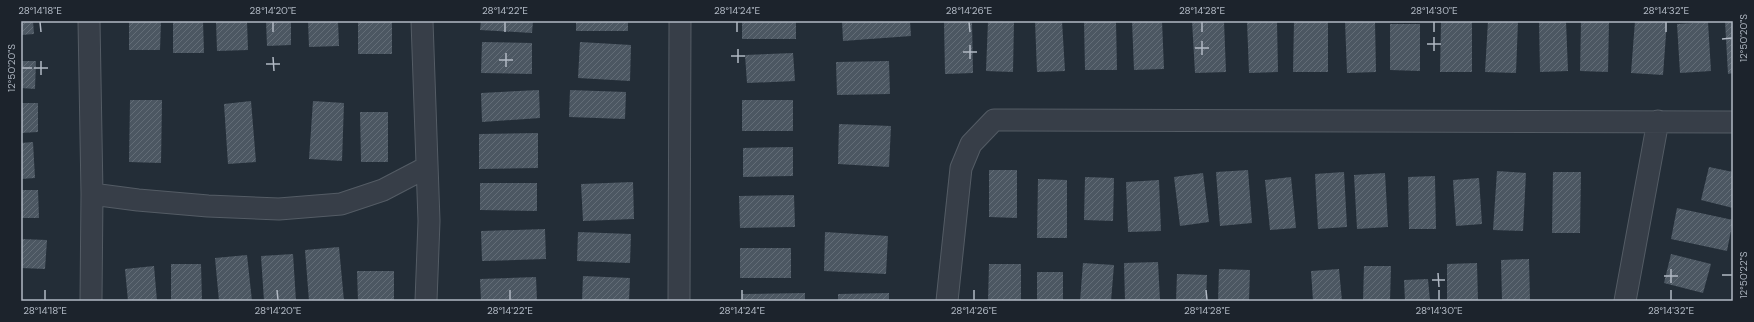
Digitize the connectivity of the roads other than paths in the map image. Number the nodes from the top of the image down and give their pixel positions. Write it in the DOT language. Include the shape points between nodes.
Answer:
graph roads {
  1 [pos="89,21"];
  2 [pos="422,21"];
  3 [pos="680,21"];
  4 [pos="1658,121"];
  5 [pos="1733,122"];
  6 [pos="427,167"];
  7 [pos="92,194"];
  8 [pos="91,301"];
  9 [pos="426,301"];
  10 [pos="678,301"];
  11 [pos="947,301"];
  12 [pos="1625,301"];
  1 -- 7 [label="street"];
  2 -- 6 [label="street"];
  3 -- 10 [label="street"];
  4 -- 5 [label="street"];
  4 -- 11 [label="street" via="994,120 971,144 960,168"];
  4 -- 12 [label="street"];
  6 -- 7 [label="street" via="383,190 341,204 279,209 208,206"];
  6 -- 9 [label="street" via="429,221"];
  7 -- 8 [label="street"];
}
